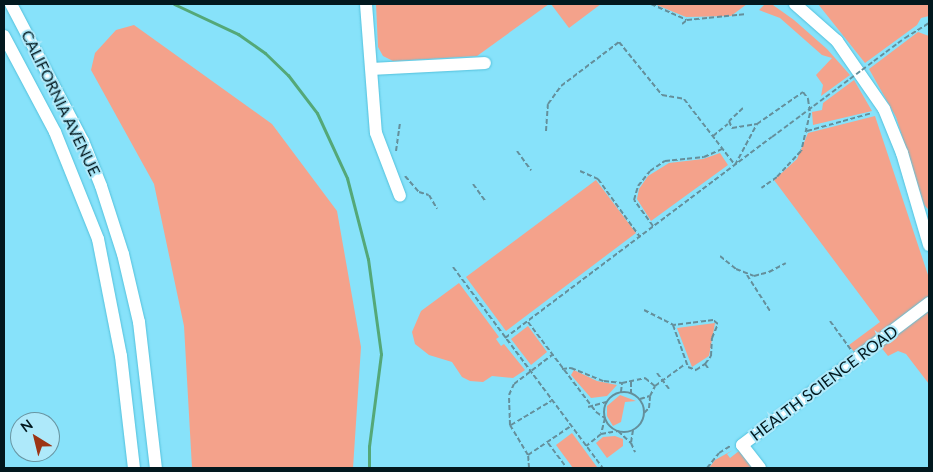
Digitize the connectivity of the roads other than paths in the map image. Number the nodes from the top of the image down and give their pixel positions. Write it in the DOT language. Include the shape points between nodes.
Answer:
graph roads {
  1 [pos="11,4"];
  2 [pos="366,4"];
  3 [pos="795,4"];
  4 [pos="4,8"];
  5 [pos="4,36"];
  6 [pos="485,63"];
  7 [pos="372,69"];
  8 [pos="400,196"];
  9 [pos="929,245"];
  10 [pos="929,303"];
  11 [pos="134,468"];
  12 [pos="156,468"];
  13 [pos="760,468"];
  1 -- 4 [label="street"];
  1 -- 12 [label="street, CALIFORNIA AVENUE" via="83,141 123,254 138,322"];
  2 -- 7 [label="street"];
  3 -- 9 [label="street" via="842,47 884,109 902,153"];
  5 -- 11 [label="street, CALIFORNIA AVENUE" via="55,132 98,240 121,356"];
  6 -- 7 [label="street"];
  7 -- 8 [label="street" via="373,116 378,145"];
  10 -- 13 [label="street, HEALTH SCIENCE ROAD" via="742,445"];
}
